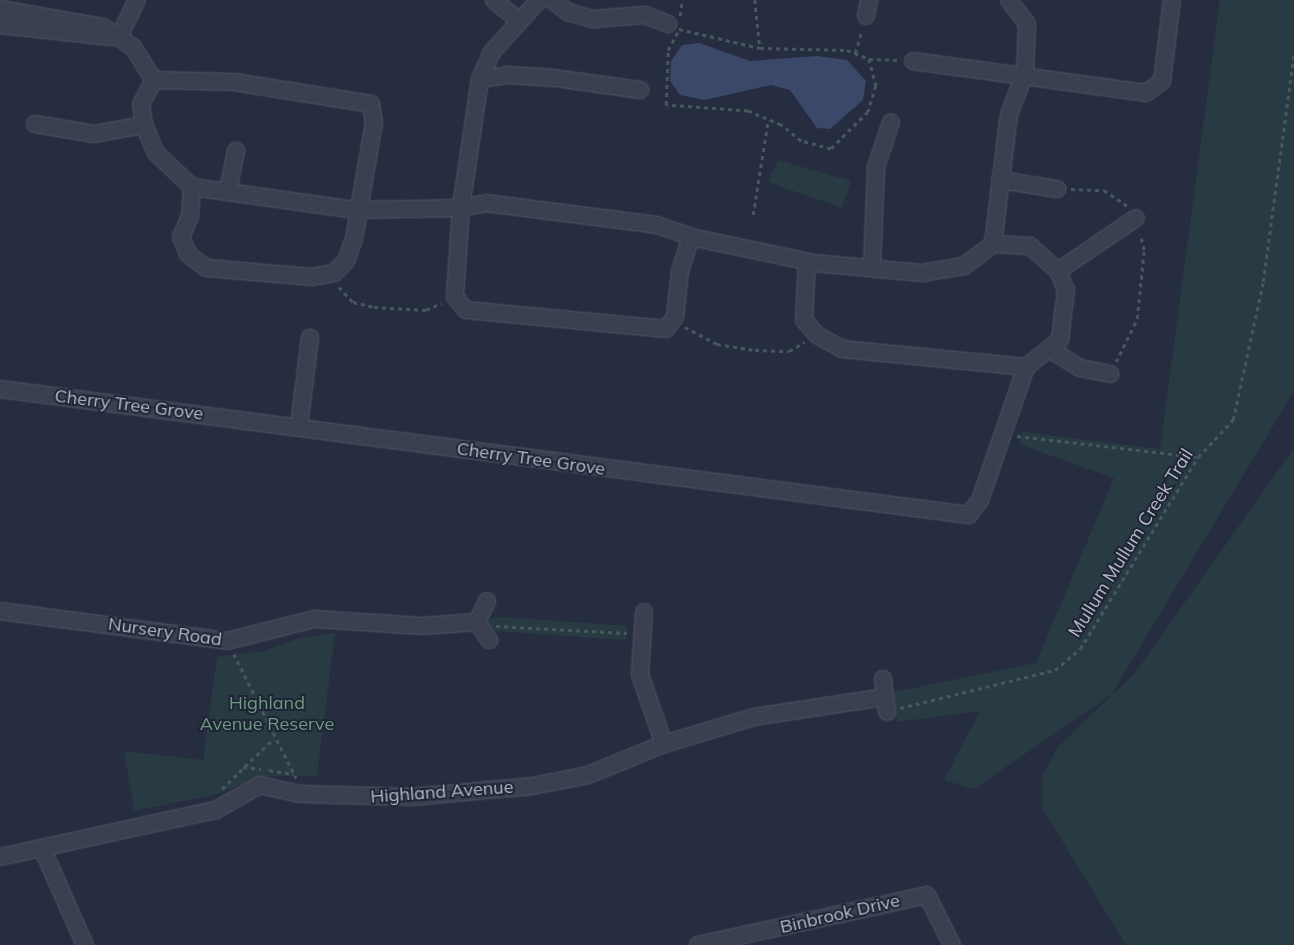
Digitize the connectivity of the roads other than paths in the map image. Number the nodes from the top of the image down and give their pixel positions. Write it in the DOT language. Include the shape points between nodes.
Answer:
graph roads {
  1 [pos="137,0"];
  2 [pos="494,0"];
  3 [pos="539,0"];
  4 [pos="552,0"];
  5 [pos="869,0"];
  6 [pos="1009,0"];
  7 [pos="1172,0"];
  8 [pos="0,9"];
  9 [pos="866,16"];
  10 [pos="519,21"];
  11 [pos="668,24"];
  12 [pos="0,25"];
  13 [pos="119,37"];
  14 [pos="913,61"];
  15 [pos="1024,74"];
  16 [pos="154,80"];
  17 [pos="480,80"];
  18 [pos="640,90"];
  19 [pos="891,122"];
  20 [pos="35,124"];
  21 [pos="144,125"];
  22 [pos="236,151"];
  23 [pos="1000,180"];
  24 [pos="192,187"];
  25 [pos="1057,189"];
  26 [pos="228,192"];
  27 [pos="461,208"];
  28 [pos="356,210"];
  29 [pos="1136,218"];
  30 [pos="691,237"];
  31 [pos="993,244"];
  32 [pos="807,262"];
  33 [pos="872,268"];
  34 [pos="1058,271"];
  35 [pos="310,338"];
  36 [pos="1051,350"];
  37 [pos="1026,367"];
  38 [pos="1110,374"];
  39 [pos="0,389"];
  40 [pos="299,426"];
  41 [pos="487,601"];
  42 [pos="0,610"];
  43 [pos="644,612"];
  44 [pos="883,679"];
  45 [pos="664,744"];
  46 [pos="42,848"];
  47 [pos="0,857"];
  48 [pos="761,939"];
  49 [pos="85,945"];
  50 [pos="698,945"];
  51 [pos="952,945"];
  1 -- 13 [label="street"];
  2 -- 10 [label="street"];
  3 -- 10 [label="street"];
  4 -- 11 [label="street" via="568,12 593,19 645,15"];
  5 -- 9 [label="street"];
  6 -- 15 [label="street" via="1027,24"];
  7 -- 15 [label="street" via="1162,81 1146,93"];
  8 -- 13 [label="street" via="103,27"];
  10 -- 17 [label="street" via="492,52"];
  12 -- 13 [label="street"];
  13 -- 16 [label="street" via="141,55"];
  14 -- 15 [label="street"];
  15 -- 23 [label="street" via="1009,114"];
  16 -- 21 [label="street" via="141,104"];
  16 -- 28 [label="street" via="234,82 371,104 374,122"];
  17 -- 18 [label="street" via="508,75"];
  17 -- 27 [label="street"];
  19 -- 33 [label="street" via="876,168"];
  20 -- 21 [label="street" via="94,134"];
  21 -- 24 [label="street" via="156,153"];
  22 -- 26 [label="street"];
  23 -- 25 [label="street"];
  23 -- 31 [label="street"];
  24 -- 26 [label="street"];
  24 -- 28 [label="street" via="190,216 182,237 188,254 206,268 312,277 328,274 346,261 354,239"];
  26 -- 28 [label="street"];
  27 -- 28 [label="street"];
  27 -- 30 [label="street" via="486,203 657,225"];
  27 -- 30 [label="street" via="455,297 466,310 666,329 675,318 680,271"];
  29 -- 34 [label="street"];
  30 -- 32 [label="street"];
  31 -- 33 [label="street" via="964,266 922,273"];
  31 -- 34 [label="street" via="1030,246"];
  32 -- 33 [label="street"];
  32 -- 37 [label="street" via="804,320 817,335 842,349"];
  34 -- 36 [label="street" via="1066,290 1065,320 1060,340"];
  35 -- 40 [label="street"];
  36 -- 37 [label="street"];
  36 -- 38 [label="street" via="1080,368"];
  37 -- 40 [label="street, Cherry Tree Grove" via="980,500 969,515 712,485"];
  39 -- 40 [label="street, Cherry Tree Grove"];
  41 -- 42 [label="street, Nursery Road" via="483,631 314,619 228,641"];
  43 -- 45 [label="street" via="640,675"];
  44 -- 45 [label="street, Highland Avenue" via="885,705 754,717"];
  45 -- 46 [label="street, Highland Avenue" via="588,775 532,786 412,797 300,794 260,786 216,810"];
  46 -- 47 [label="street, Highland Avenue"];
  46 -- 49 [label="street"];
  48 -- 50 [label="street, Binbrook Drive"];
  48 -- 51 [label="street, Binbrook Drive" via="927,895"];
}
